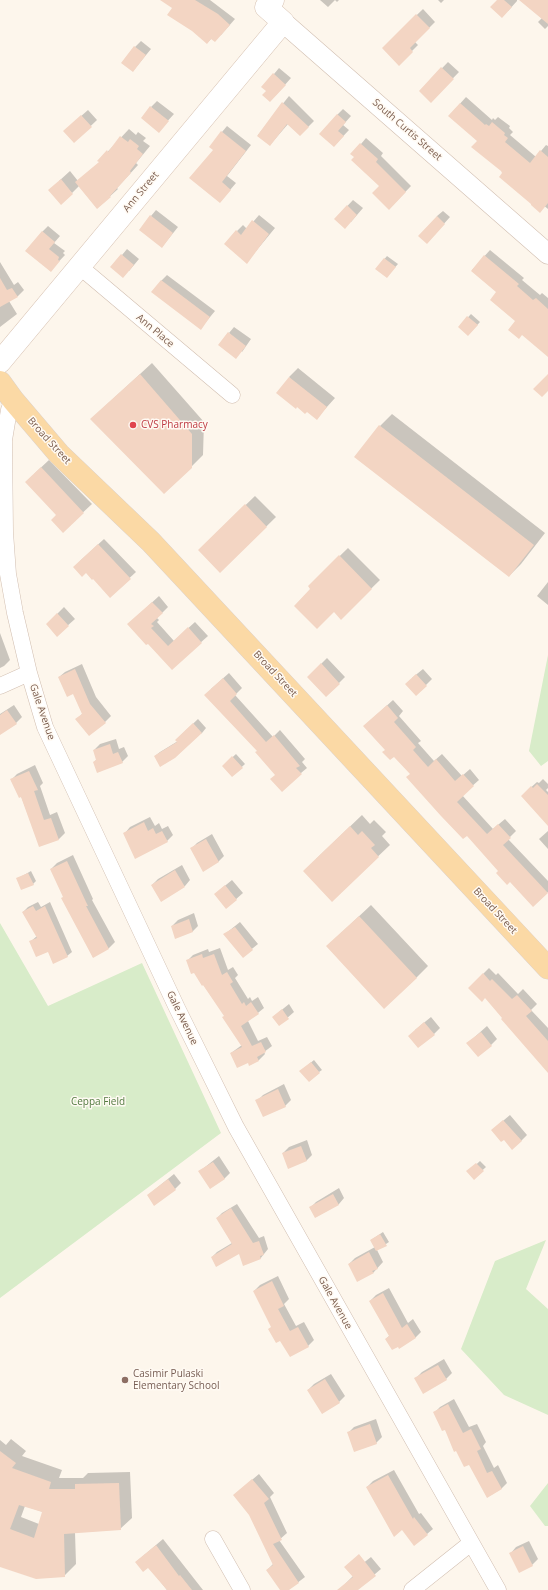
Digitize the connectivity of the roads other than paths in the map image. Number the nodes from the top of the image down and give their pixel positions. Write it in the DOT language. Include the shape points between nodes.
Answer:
graph roads {
  1 [pos="265,2"];
  2 [pos="283,22"];
  3 [pos="548,254"];
  4 [pos="78,266"];
  5 [pos="0,362"];
  6 [pos="0,382"];
  7 [pos="232,395"];
  8 [pos="13,400"];
  9 [pos="29,673"];
  10 [pos="0,686"];
  11 [pos="548,968"];
  12 [pos="213,1539"];
  13 [pos="471,1543"];
  14 [pos="242,1590"];
  15 [pos="412,1590"];
  16 [pos="498,1590"];
  1 -- 2 [label="main road, South Curtis Street"];
  2 -- 3 [label="street, South Curtis Street"];
  2 -- 4 [label="main road, Ann Street"];
  4 -- 5 [label="main road, Ann Street"];
  4 -- 7 [label="street, Ann Place"];
  6 -- 8 [label="main road, Broad Street"];
  8 -- 9 [label="street, Gale Avenue" via="4,440 5,532 8,574"];
  8 -- 11 [label="main road, Broad Street" via="59,454 151,542"];
  9 -- 10 [label="street"];
  9 -- 13 [label="street, Gale Avenue" via="45,727 170,995 236,1128"];
  12 -- 14 [label="street"];
  13 -- 15 [label="street"];
  13 -- 16 [label="street, Gale Avenue"];
}
